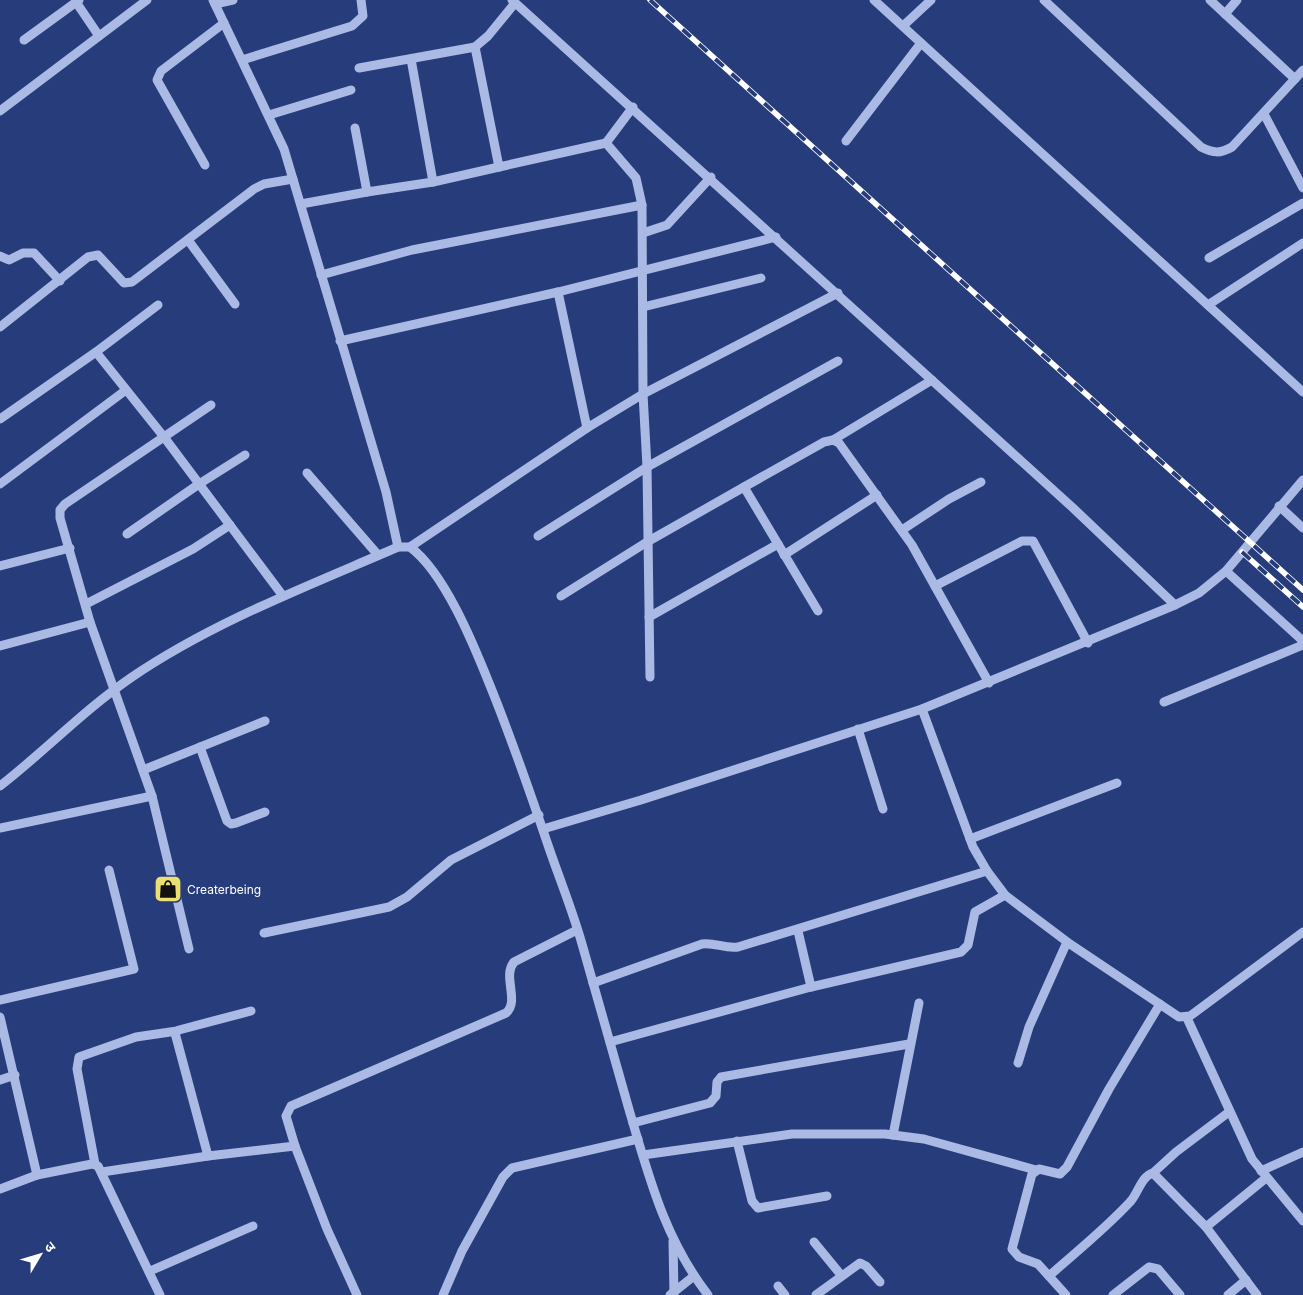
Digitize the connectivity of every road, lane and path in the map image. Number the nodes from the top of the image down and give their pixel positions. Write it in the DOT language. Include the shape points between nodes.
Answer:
graph roads {
  1 [pos="147,0"];
  2 [pos="233,0"];
  3 [pos="361,0"];
  4 [pos="874,0"];
  5 [pos="931,0"];
  6 [pos="1044,0"];
  7 [pos="1210,0"];
  8 [pos="1237,0"];
  9 [pos="77,1"];
  10 [pos="514,1"];
  11 [pos="214,2"];
  12 [pos="1225,14"];
  13 [pos="224,23"];
  14 [pos="903,26"];
  15 [pos="99,36"];
  16 [pos="24,40"];
  17 [pos="922,43"];
  18 [pos="475,47"];
  19 [pos="411,59"];
  20 [pos="242,60"];
  21 [pos="359,68"];
  22 [pos="1303,70"];
  23 [pos="1295,79"];
  24 [pos="351,90"];
  25 [pos="633,107"];
  26 [pos="0,111"];
  27 [pos="1264,114"];
  28 [pos="269,115"];
  29 [pos="355,128"];
  30 [pos="846,140"];
  31 [pos="606,143"];
  32 [pos="205,165"];
  33 [pos="499,167"];
  34 [pos="711,178"];
  35 [pos="293,179"];
  36 [pos="433,182"];
  37 [pos="1303,188"];
  38 [pos="367,192"];
  39 [pos="1303,203"];
  40 [pos="301,204"];
  41 [pos="642,205"];
  42 [pos="642,233"];
  43 [pos="776,237"];
  44 [pos="188,240"];
  45 [pos="1303,243"];
  46 [pos="0,256"];
  47 [pos="1209,258"];
  48 [pos="642,271"];
  49 [pos="321,274"];
  50 [pos="762,278"];
  51 [pos="60,281"];
  52 [pos="558,292"];
  53 [pos="838,293"];
  54 [pos="235,304"];
  55 [pos="158,305"];
  56 [pos="1208,305"];
  57 [pos="643,307"];
  58 [pos="0,326"];
  59 [pos="340,341"];
  60 [pos="96,352"];
  61 [pos="838,361"];
  62 [pos="932,380"];
  63 [pos="126,390"];
  64 [pos="1303,392"];
  65 [pos="643,394"];
  66 [pos="211,405"];
  67 [pos="0,419"];
  68 [pos="587,428"];
  69 [pos="164,437"];
  70 [pos="833,440"];
  71 [pos="245,455"];
  72 [pos="647,466"];
  73 [pos="307,473"];
  74 [pos="1303,480"];
  75 [pos="981,482"];
  76 [pos="0,484"];
  77 [pos="199,484"];
  78 [pos="744,487"];
  79 [pos="877,495"];
  80 [pos="1279,506"];
  81 [pos="230,525"];
  82 [pos="1303,528"];
  83 [pos="902,530"];
  84 [pos="127,534"];
  85 [pos="538,536"];
  86 [pos="647,542"];
  87 [pos="778,544"];
  88 [pos="398,547"];
  89 [pos="410,547"];
  90 [pos="70,548"];
  91 [pos="378,555"];
  92 [pos="784,555"];
  93 [pos="0,566"];
  94 [pos="1226,571"];
  95 [pos="935,586"];
  96 [pos="283,596"];
  97 [pos="561,596"];
  98 [pos="86,604"];
  99 [pos="1174,605"];
  100 [pos="818,611"];
  101 [pos="649,617"];
  102 [pos="90,622"];
  103 [pos="1303,641"];
  104 [pos="1088,642"];
  105 [pos="1303,645"];
  106 [pos="0,646"];
  107 [pos="650,677"];
  108 [pos="989,683"];
  109 [pos="113,690"];
  110 [pos="1164,702"];
  111 [pos="922,709"];
  112 [pos="264,721"];
  113 [pos="858,729"];
  114 [pos="200,747"];
  115 [pos="142,770"];
  116 [pos="1117,783"];
  117 [pos="0,786"];
  118 [pos="152,796"];
  119 [pos="883,809"];
  120 [pos="265,812"];
  121 [pos="539,815"];
  122 [pos="0,828"];
  123 [pos="543,829"];
  124 [pos="970,839"];
  125 [pos="109,870"];
  126 [pos="987,871"];
  127 [pos="1005,896"];
  128 [pos="577,930"];
  129 [pos="798,931"];
  130 [pos="264,932"];
  131 [pos="1303,932"];
  132 [pos="1067,942"];
  133 [pos="190,949"];
  134 [pos="593,983"];
  135 [pos="811,987"];
  136 [pos="0,1000"];
  137 [pos="919,1002"];
  138 [pos="1160,1004"];
  139 [pos="251,1011"];
  140 [pos="1187,1018"];
  141 [pos="1,1022"];
  142 [pos="176,1031"];
  143 [pos="610,1042"];
  144 [pos="909,1044"];
  145 [pos="1018,1063"];
  146 [pos="14,1074"];
  147 [pos="0,1080"];
  148 [pos="1230,1112"];
  149 [pos="633,1123"];
  150 [pos="893,1135"];
  151 [pos="638,1139"];
  152 [pos="738,1141"];
  153 [pos="296,1146"];
  154 [pos="1303,1152"];
  155 [pos="643,1155"];
  156 [pos="208,1156"];
  157 [pos="95,1164"];
  158 [pos="1036,1170"];
  159 [pos="102,1172"];
  160 [pos="1153,1173"];
  161 [pos="1263,1174"];
  162 [pos="38,1175"];
  163 [pos="0,1189"];
  164 [pos="828,1196"];
  165 [pos="1303,1221"];
  166 [pos="253,1226"];
  167 [pos="1206,1227"];
  168 [pos="673,1241"];
  169 [pos="814,1242"];
  170 [pos="150,1271"];
  171 [pos="841,1275"];
  172 [pos="694,1276"];
  173 [pos="1049,1276"];
  174 [pos="1246,1280"];
  175 [pos="880,1282"];
  176 [pos="778,1286"];
  177 [pos="672,1294"];
  178 [pos="160,1295"];
  179 [pos="357,1295"];
  180 [pos="443,1295"];
  181 [pos="708,1295"];
  182 [pos="785,1295"];
  183 [pos="816,1295"];
  184 [pos="1066,1295"];
  185 [pos="1113,1295"];
  186 [pos="1180,1295"];
  187 [pos="1228,1295"];
  188 [pos="1257,1295"];
  1 -- 15 [label="street"];
  2 -- 11 [label="street"];
  3 -- 20 [label="street" via="363,16 352,26"];
  4 -- 14 [label="street"];
  5 -- 14 [label="street"];
  6 -- 27 [label="street" via="1201,147 1213,153 1223,152"];
  7 -- 12 [label="street"];
  8 -- 12 [label="street"];
  9 -- 15 [label="street"];
  9 -- 16 [label="street"];
  10 -- 18 [label="street" via="488,36"];
  10 -- 25 [label="street"];
  11 -- 13 [label="street"];
  12 -- 23 [label="street"];
  13 -- 20 [label="street"];
  13 -- 32 [label="street" via="161,71 157,80"];
  14 -- 17 [label="street"];
  15 -- 26 [label="street"];
  17 -- 30 [label="street"];
  17 -- 56 [label="street"];
  18 -- 19 [label="street"];
  18 -- 33 [label="street"];
  19 -- 21 [label="street"];
  19 -- 36 [label="street"];
  20 -- 28 [label="street"];
  22 -- 23 [label="street"];
  23 -- 27 [label="street"];
  24 -- 28 [label="street"];
  25 -- 31 [label="street"];
  25 -- 34 [label="street"];
  27 -- 37 [label="street"];
  28 -- 35 [label="street"];
  29 -- 38 [label="street"];
  31 -- 33 [label="street"];
  31 -- 41 [label="street" via="636,178"];
  33 -- 36 [label="street"];
  34 -- 42 [label="street" via="667,225"];
  34 -- 43 [label="street"];
  35 -- 40 [label="street"];
  35 -- 44 [label="street" via="254,189"];
  36 -- 38 [label="street"];
  38 -- 40 [label="street"];
  39 -- 47 [label="street"];
  40 -- 49 [label="street"];
  41 -- 42 [label="street"];
  41 -- 49 [label="street" via="412,250"];
  42 -- 48 [label="street"];
  43 -- 48 [label="street"];
  43 -- 53 [label="street"];
  44 -- 51 [label="street" via="128,284 121,281 102,259 93,255"];
  44 -- 54 [label="street"];
  45 -- 56 [label="street"];
  46 -- 51 [label="street" via="9,260 34,253"];
  48 -- 52 [label="street"];
  48 -- 57 [label="street"];
  49 -- 59 [label="street"];
  50 -- 57 [label="street"];
  51 -- 58 [label="street"];
  52 -- 59 [label="street"];
  52 -- 68 [label="street"];
  53 -- 62 [label="street"];
  53 -- 65 [label="street"];
  55 -- 60 [label="street"];
  56 -- 64 [label="street"];
  57 -- 65 [label="street"];
  59 -- 88 [label="street" via="386,492"];
  60 -- 63 [label="street"];
  60 -- 67 [label="street"];
  61 -- 72 [label="street"];
  62 -- 70 [label="street"];
  62 -- 99 [label="street"];
  63 -- 69 [label="street"];
  63 -- 76 [label="street"];
  65 -- 68 [label="street"];
  65 -- 72 [label="street"];
  66 -- 69 [label="street"];
  68 -- 89 [label="street"];
  69 -- 77 [label="street"];
  69 -- 90 [label="street" via="65,504 60,510 60,518"];
  70 -- 78 [label="street"];
  70 -- 79 [label="street" via="839,443"];
  71 -- 77 [label="street"];
  72 -- 85 [label="street"];
  72 -- 86 [label="street"];
  73 -- 91 [label="street"];
  74 -- 80 [label="street"];
  75 -- 83 [label="street"];
  77 -- 81 [label="street"];
  77 -- 84 [label="street"];
  78 -- 86 [label="street"];
  78 -- 87 [label="street"];
  79 -- 83 [label="street"];
  79 -- 92 [label="street"];
  80 -- 82 [label="street"];
  80 -- 94 [label="street"];
  81 -- 96 [label="street"];
  81 -- 98 [label="street" via="193,549"];
  83 -- 95 [label="street"];
  86 -- 97 [label="street"];
  86 -- 101 [label="street"];
  87 -- 92 [label="street"];
  87 -- 101 [label="street"];
  88 -- 89 [label="street"];
  88 -- 91 [label="street"];
  89 -- 121 [label="street" via="431,570 477,652"];
  90 -- 93 [label="street"];
  90 -- 98 [label="street"];
  91 -- 96 [label="street"];
  92 -- 100 [label="street"];
  94 -- 99 [label="street" via="1199,593"];
  94 -- 103 [label="street"];
  95 -- 104 [label="street" via="1022,541 1032,541"];
  95 -- 108 [label="street"];
  96 -- 109 [label="street" via="156,662"];
  98 -- 102 [label="street"];
  99 -- 104 [label="street"];
  101 -- 107 [label="street"];
  102 -- 106 [label="street"];
  102 -- 109 [label="street"];
  104 -- 108 [label="street"];
  105 -- 110 [label="street"];
  108 -- 111 [label="street"];
  109 -- 115 [label="street"];
  109 -- 117 [label="street"];
  111 -- 113 [label="street"];
  111 -- 124 [label="street"];
  112 -- 114 [label="street"];
  113 -- 119 [label="street"];
  113 -- 123 [label="street"];
  114 -- 115 [label="street"];
  114 -- 120 [label="street" via="227,821 236,823"];
  115 -- 118 [label="street"];
  116 -- 124 [label="street"];
  118 -- 122 [label="street"];
  118 -- 133 [label="street"];
  121 -- 123 [label="street"];
  121 -- 130 [label="street" via="451,860 407,898 389,907"];
  123 -- 128 [label="street"];
  124 -- 126 [label="street"];
  125 -- 136 [label="street" via="134,969"];
  126 -- 127 [label="street"];
  126 -- 129 [label="street"];
  127 -- 132 [label="street"];
  127 -- 135 [label="street" via="975,912 968,944 961,952"];
  128 -- 134 [label="street"];
  128 -- 153 [label="street" via="514,962 510,972 512,1006 506,1014 292,1106 286,1116"];
  129 -- 134 [label="street" via="738,947 702,944"];
  129 -- 135 [label="street"];
  131 -- 140 [label="street"];
  132 -- 138 [label="street"];
  132 -- 145 [label="street" via="1029,1027"];
  134 -- 143 [label="street"];
  135 -- 143 [label="street"];
  137 -- 144 [label="street"];
  138 -- 140 [label="street" via="1179,1017"];
  138 -- 158 [label="street" via="1109,1089 1068,1167 1060,1174"];
  139 -- 142 [label="street"];
  140 -- 148 [label="street"];
  141 -- 146 [label="street"];
  142 -- 156 [label="street"];
  142 -- 157 [label="street" via="136,1037 79,1057 77,1069"];
  143 -- 149 [label="street"];
  144 -- 149 [label="street" via="721,1077 717,1082 716,1096 710,1103"];
  144 -- 150 [label="street"];
  146 -- 147 [label="street"];
  146 -- 162 [label="street"];
  148 -- 160 [label="street"];
  148 -- 161 [label="street" via="1248,1152"];
  149 -- 151 [label="street"];
  150 -- 152 [label="street" via="792,1134"];
  150 -- 158 [label="street" via="924,1139"];
  151 -- 155 [label="street"];
  151 -- 180 [label="street" via="512,1168 503,1177 462,1250"];
  152 -- 155 [label="street"];
  152 -- 164 [label="street" via="752,1202 758,1208"];
  153 -- 156 [label="street"];
  153 -- 179 [label="street" via="326,1229"];
  154 -- 161 [label="street"];
  155 -- 168 [label="street"];
  156 -- 159 [label="street"];
  157 -- 159 [label="street"];
  157 -- 162 [label="street"];
  158 -- 173 [label="street" via="1032,1174 1012,1250 1019,1257 1038,1264"];
  159 -- 170 [label="street"];
  160 -- 167 [label="street"];
  160 -- 173 [label="street" via="1144,1178 1136,1195 1121,1212"];
  161 -- 165 [label="street"];
  161 -- 167 [label="street"];
  162 -- 163 [label="street"];
  166 -- 170 [label="street"];
  167 -- 174 [label="street"];
  168 -- 172 [label="street"];
  168 -- 177 [label="street"];
  169 -- 171 [label="street"];
  170 -- 178 [label="street"];
  171 -- 175 [label="street" via="860,1263"];
  171 -- 183 [label="street"];
  172 -- 177 [label="street"];
  172 -- 181 [label="street"];
  173 -- 184 [label="street"];
  174 -- 187 [label="street"];
  174 -- 188 [label="street"];
  176 -- 182 [label="street"];
  185 -- 186 [label="street" via="1149,1266 1158,1269"];
}
